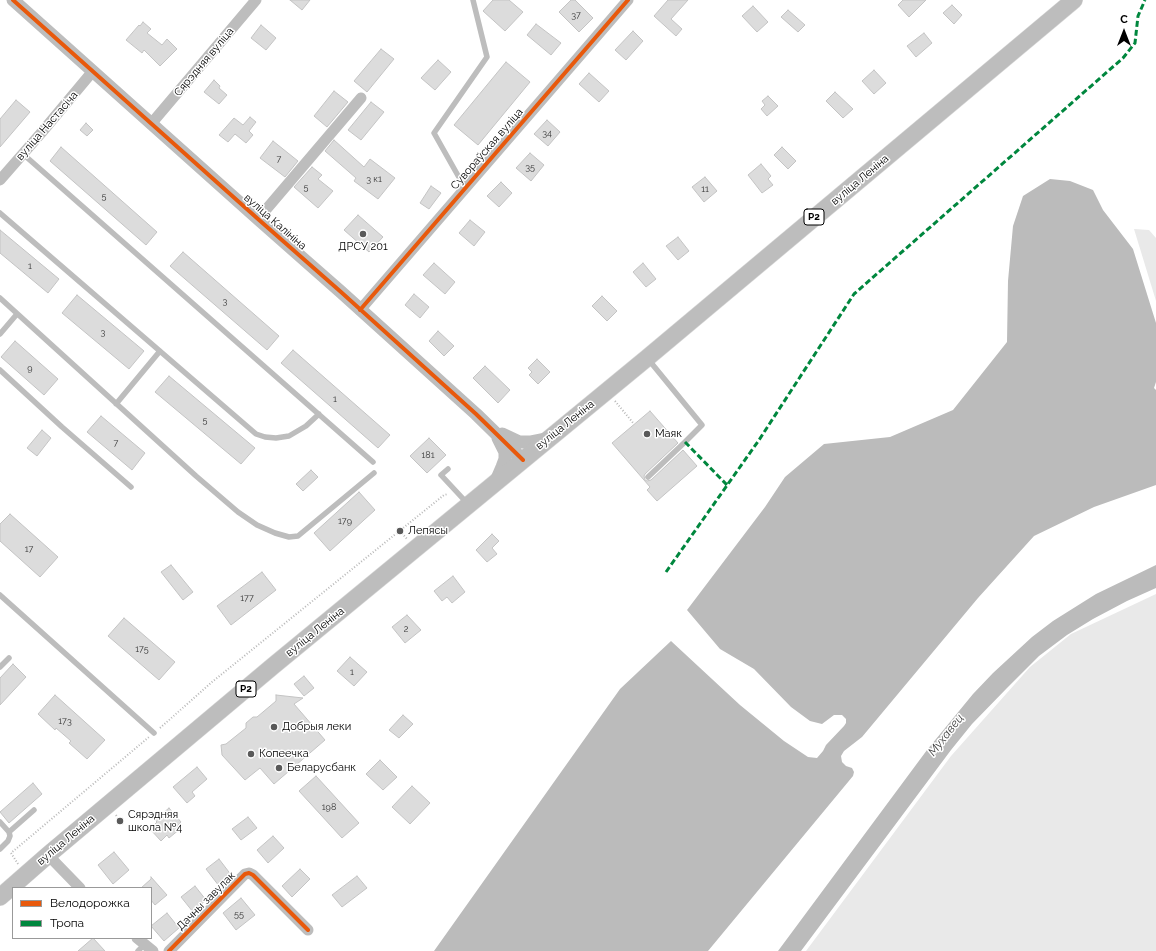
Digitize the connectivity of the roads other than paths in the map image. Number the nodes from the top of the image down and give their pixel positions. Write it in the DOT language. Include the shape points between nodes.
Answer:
graph roads {
  1 [pos="13,0"];
  2 [pos="256,0"];
  3 [pos="473,0"];
  4 [pos="628,0"];
  5 [pos="1074,0"];
  6 [pos="93,71"];
  7 [pos="361,98"];
  8 [pos="151,124"];
  9 [pos="23,154"];
  10 [pos="0,180"];
  11 [pos="465,188"];
  12 [pos="0,213"];
  13 [pos="258,219"];
  14 [pos="0,298"];
  15 [pos="360,310"];
  16 [pos="17,314"];
  17 [pos="0,334"];
  18 [pos="160,351"];
  19 [pos="647,358"];
  20 [pos="0,370"];
  21 [pos="116,404"];
  22 [pos="319,414"];
  23 [pos="492,428"];
  24 [pos="554,434"];
  25 [pos="523,460"];
  26 [pos="373,462"];
  27 [pos="448,469"];
  28 [pos="374,473"];
  29 [pos="648,477"];
  30 [pos="495,483"];
  31 [pos="131,487"];
  32 [pos="468,505"];
  33 [pos="0,595"];
  34 [pos="8,658"];
  35 [pos="0,667"];
  36 [pos="154,733"];
  37 [pos="34,810"];
  38 [pos="0,822"];
  39 [pos="9,832"];
  40 [pos="0,848"];
  41 [pos="48,855"];
  42 [pos="79,887"];
  43 [pos="0,897"];
  44 [pos="308,930"];
  45 [pos="169,951"];
  1 -- 6 [label="street, вуліца Калініна"];
  2 -- 8 [label="street, Сярэдняя вуліца"];
  3 -- 11 [label="lane" via="487,57 434,133"];
  4 -- 11 [label="street, Сувораўская вуліца"];
  5 -- 19 [label="main road, вуліца Леніна / Р2"];
  6 -- 8 [label="street, вуліца Калініна"];
  6 -- 9 [label="street, вуліца Настасіча"];
  7 -- 13 [label="street"];
  8 -- 13 [label="street, вуліца Калініна"];
  9 -- 10 [label="street, вуліца Настасіча"];
  9 -- 22 [label="lane"];
  11 -- 15 [label="street, Сувораўская вуліца"];
  12 -- 18 [label="lane"];
  13 -- 15 [label="street, вуліца Калініна"];
  14 -- 16 [label="lane"];
  15 -- 23 [label="street, вуліца Калініна"];
  16 -- 17 [label="lane"];
  16 -- 21 [label="lane"];
  18 -- 21 [label="lane"];
  18 -- 22 [label="lane" via="256,434 265,438 289,436"];
  19 -- 24 [label="main road, вуліца Леніна / Р2"];
  19 -- 29 [label="lane" via="702,425"];
  20 -- 31 [label="lane"];
  21 -- 28 [label="lane" via="238,512 257,525 289,537 298,536"];
  22 -- 26 [label="lane"];
  23 -- 24 [label="street" via="519,442 545,439"];
  23 -- 25 [label="street, вуліца Калініна"];
  23 -- 30 [label="street" via="505,452"];
  24 -- 25 [label="main road, вуліца Леніна / Р2"];
  25 -- 30 [label="main road, вуліца Леніна / Р2"];
  27 -- 32 [label="lane" via="440,475"];
  30 -- 32 [label="main road, вуліца Леніна / Р2"];
  32 -- 41 [label="main road, вуліца Леніна / Р2"];
  33 -- 36 [label="lane"];
  34 -- 35 [label="lane"];
  37 -- 39 [label="lane"];
  38 -- 39 [label="lane"];
  39 -- 40 [label="lane" via="8,841"];
  41 -- 42 [label="street"];
  41 -- 43 [label="main road, вуліца Леніна / Р2"];
  44 -- 45 [label="street, Дачны завулак" via="249,873 245,874"];
}
